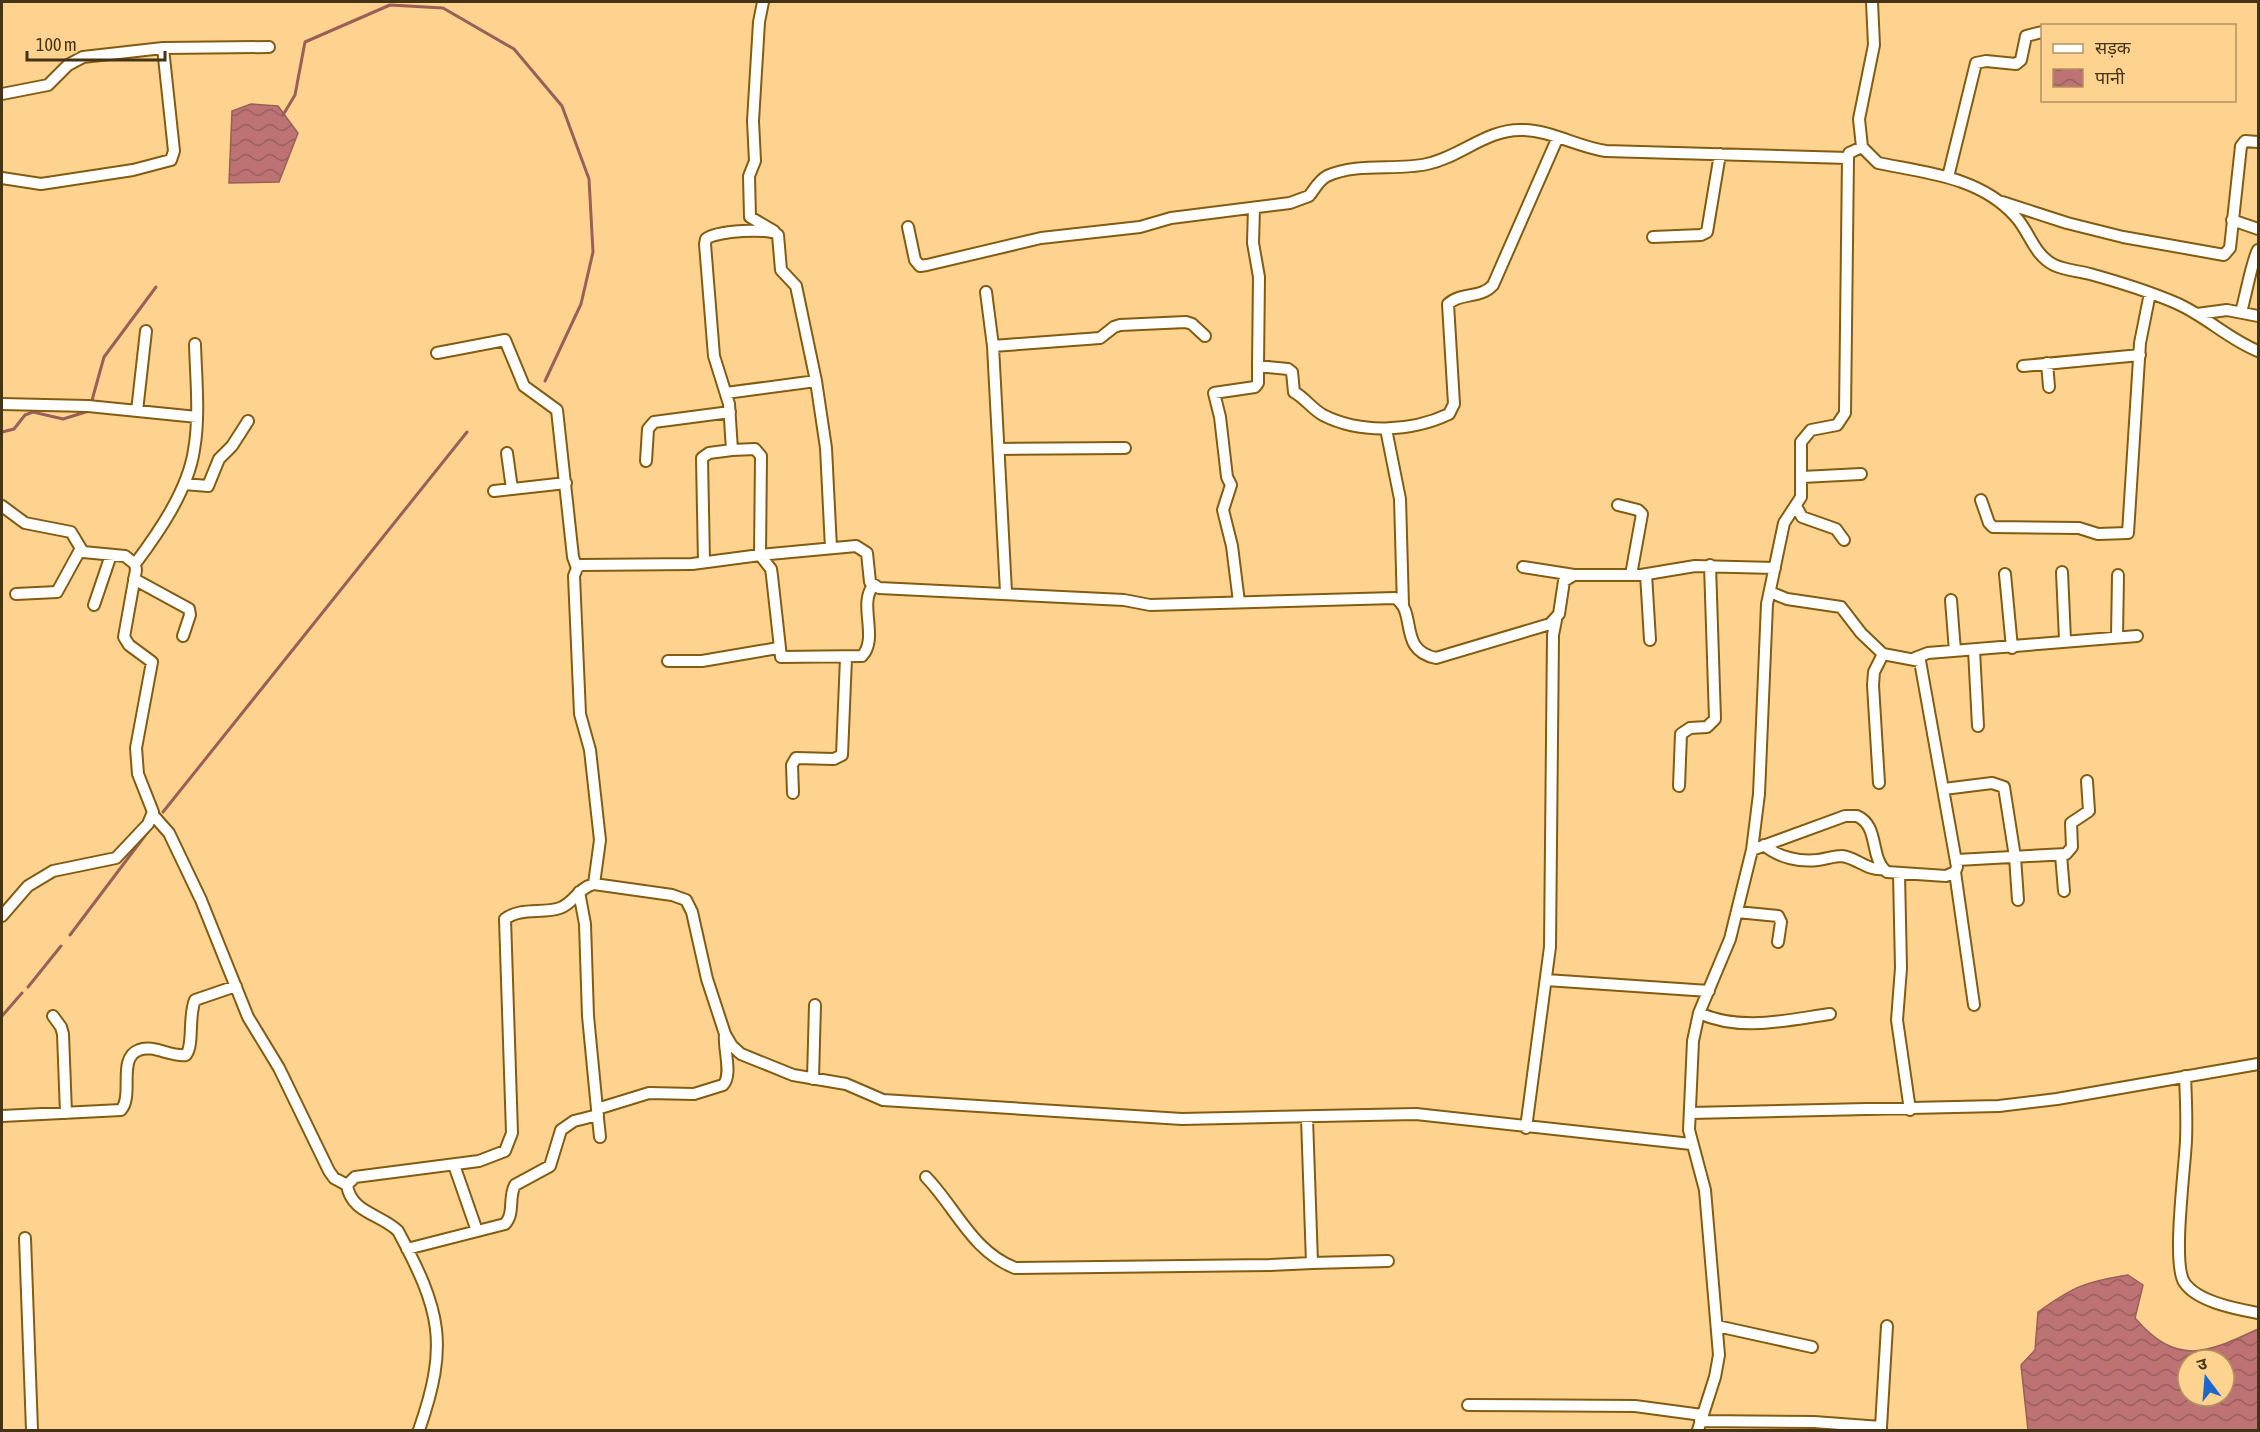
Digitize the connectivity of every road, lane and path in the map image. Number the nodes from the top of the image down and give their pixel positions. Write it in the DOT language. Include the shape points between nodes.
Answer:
graph roads {
  1 [pos="763,2"];
  2 [pos="1872,2"];
  3 [pos="2041,32"];
  4 [pos="269,47"];
  5 [pos="163,48"];
  6 [pos="2,94"];
  7 [pos="1558,137"];
  8 [pos="2259,142"];
  9 [pos="1862,147"];
  10 [pos="1720,154"];
  11 [pos="1848,158"];
  12 [pos="1948,177"];
  13 [pos="2,178"];
  14 [pos="2002,202"];
  15 [pos="1254,208"];
  16 [pos="2232,220"];
  17 [pos="908,227"];
  18 [pos="2259,229"];
  19 [pos="775,232"];
  20 [pos="1653,237"];
  21 [pos="2259,250"];
  22 [pos="986,292"];
  23 [pos="2150,293"];
  24 [pos="2241,312"];
  25 [pos="2198,314"];
  26 [pos="2259,316"];
  27 [pos="146,331"];
  28 [pos="1205,336"];
  29 [pos="195,344"];
  30 [pos="993,346"];
  31 [pos="2259,351"];
  32 [pos="437,353"];
  33 [pos="2139,355"];
  34 [pos="2047,363"];
  35 [pos="1258,366"];
  36 [pos="2023,366"];
  37 [pos="816,381"];
  38 [pos="2049,387"];
  39 [pos="726,393"];
  40 [pos="2,404"];
  41 [pos="137,411"];
  42 [pos="730,412"];
  43 [pos="197,417"];
  44 [pos="248,421"];
  45 [pos="1386,429"];
  46 [pos="1125,448"];
  47 [pos="999,449"];
  48 [pos="732,450"];
  49 [pos="507,453"];
  50 [pos="646,461"];
  51 [pos="1862,474"];
  52 [pos="1802,477"];
  53 [pos="566,483"];
  54 [pos="184,484"];
  55 [pos="512,489"];
  56 [pos="494,491"];
  57 [pos="1981,500"];
  58 [pos="1618,505"];
  59 [pos="2,506"];
  60 [pos="1796,506"];
  61 [pos="1844,540"];
  62 [pos="831,548"];
  63 [pos="80,550"];
  64 [pos="111,555"];
  65 [pos="760,555"];
  66 [pos="704,562"];
  67 [pos="135,564"];
  68 [pos="1710,565"];
  69 [pos="1523,567"];
  70 [pos="577,568"];
  71 [pos="1775,568"];
  72 [pos="2062,572"];
  73 [pos="1646,574"];
  74 [pos="2005,574"];
  75 [pos="1575,575"];
  76 [pos="1631,575"];
  77 [pos="2118,576"];
  78 [pos="134,579"];
  79 [pos="873,586"];
  80 [pos="1006,592"];
  81 [pos="1770,592"];
  82 [pos="16,594"];
  83 [pos="1951,600"];
  84 [pos="1239,602"];
  85 [pos="94,605"];
  86 [pos="1403,606"];
  87 [pos="1556,620"];
  88 [pos="183,636"];
  89 [pos="2137,636"];
  90 [pos="2117,637"];
  91 [pos="1650,640"];
  92 [pos="2065,640"];
  93 [pos="778,648"];
  94 [pos="2012,648"];
  95 [pos="1974,650"];
  96 [pos="1955,651"];
  97 [pos="1883,654"];
  98 [pos="846,658"];
  99 [pos="1915,658"];
  100 [pos="668,661"];
  101 [pos="1978,726"];
  102 [pos="2087,780"];
  103 [pos="1879,783"];
  104 [pos="1679,786"];
  105 [pos="1944,789"];
  106 [pos="793,793"];
  107 [pos="153,815"];
  108 [pos="1764,845"];
  109 [pos="1752,850"];
  110 [pos="2061,855"];
  111 [pos="2015,857"];
  112 [pos="1957,860"];
  113 [pos="1883,869"];
  114 [pos="1955,872"];
  115 [pos="1899,874"];
  116 [pos="594,884"];
  117 [pos="2064,891"];
  118 [pos="579,892"];
  119 [pos="2018,900"];
  120 [pos="1737,912"];
  121 [pos="2,916"];
  122 [pos="1778,942"];
  123 [pos="1546,980"];
  124 [pos="236,986"];
  125 [pos="1709,991"];
  126 [pos="815,1005"];
  127 [pos="1974,1005"];
  128 [pos="1699,1014"];
  129 [pos="1830,1014"];
  130 [pos="53,1016"];
  131 [pos="725,1034"];
  132 [pos="2259,1064"];
  133 [pos="2186,1076"];
  134 [pos="813,1079"];
  135 [pos="1910,1110"];
  136 [pos="597,1112"];
  137 [pos="66,1113"];
  138 [pos="1690,1113"];
  139 [pos="2,1116"];
  140 [pos="1307,1118"];
  141 [pos="1526,1128"];
  142 [pos="600,1137"];
  143 [pos="1691,1144"];
  144 [pos="454,1165"];
  145 [pos="926,1177"];
  146 [pos="346,1185"];
  147 [pos="477,1231"];
  148 [pos="25,1238"];
  149 [pos="407,1249"];
  150 [pos="1388,1261"];
  151 [pos="1312,1263"];
  152 [pos="2259,1313"];
  153 [pos="1717,1326"];
  154 [pos="1887,1326"];
  155 [pos="1812,1347"];
  156 [pos="1468,1405"];
  157 [pos="1700,1422"];
  158 [pos="1881,1429"];
  159 [pos="32,1431"];
  160 [pos="419,1431"];
  1 -- 19 [label="street" via="753,131 755,161 749,176 748,213"];
  2 -- 9 [label="street" via="1874,45 1859,119"];
  3 -- 12 [label="street" via="2026,36 2021,60 2016,64 1976,63"];
  4 -- 5 [label="street"];
  5 -- 6 [label="street" via="83,57 68,65 48,85"];
  5 -- 13 [label="street" via="174,151 171,160 62,182 32,184"];
  7 -- 10 [label="street" via="1606,151"];
  7 -- 15 [label="street" via="1523,130 1498,133 1428,164 1347,170 1321,180 1304,199"];
  7 -- 45 [label="street" via="1493,285 1485,292 1448,304 1453,409 1442,417"];
  8 -- 16 [label="street" via="2245,141 2241,146"];
  9 -- 11 [label="street"];
  9 -- 12 [label="street" via="1878,163"];
  10 -- 11 [label="street"];
  10 -- 20 [label="street" via="1707,232"];
  11 -- 52 [label="street" via="1845,413 1837,425 1812,430 1803,437"];
  12 -- 14 [label="street"];
  14 -- 16 [label="street" via="2112,234 2219,255 2230,248"];
  14 -- 23 [label="street" via="2018,219 2034,248 2055,266"];
  15 -- 17 [label="street" via="1041,238 920,266 915,260"];
  15 -- 35 [label="street" via="1259,277"];
  16 -- 18 [label="street"];
  19 -- 37 [label="street" via="781,270 796,286"];
  19 -- 39 [label="street" via="715,233 706,238 714,356"];
  21 -- 24 [label="street" via="2254,256"];
  22 -- 30 [label="street"];
  23 -- 25 [label="street"];
  23 -- 33 [label="street"];
  24 -- 25 [label="street"];
  24 -- 26 [label="street"];
  25 -- 31 [label="street" via="2224,334"];
  27 -- 41 [label="street"];
  28 -- 30 [label="street" via="1186,322 1119,325 1100,338"];
  29 -- 43 [label="street"];
  30 -- 47 [label="street"];
  32 -- 53 [label="street" via="498,340 508,343 524,386 557,410"];
  33 -- 34 [label="street"];
  33 -- 57 [label="street" via="2128,533 1993,527"];
  34 -- 36 [label="street"];
  34 -- 38 [label="street"];
  35 -- 45 [label="street" via="1288,369 1292,372 1294,392 1326,417"];
  35 -- 84 [label="street" via="1255,387 1214,393 1227,477 1232,485 1223,510"];
  37 -- 39 [label="street"];
  37 -- 62 [label="street" via="826,448"];
  39 -- 42 [label="street"];
  40 -- 41 [label="street"];
  41 -- 43 [label="street"];
  42 -- 48 [label="street"];
  42 -- 50 [label="street" via="654,422 648,429"];
  43 -- 54 [label="street" via="194,451"];
  44 -- 54 [label="street" via="219,459 208,486"];
  45 -- 86 [label="street" via="1400,499"];
  46 -- 47 [label="street"];
  47 -- 80 [label="street"];
  48 -- 65 [label="street" via="755,449 761,456"];
  48 -- 66 [label="street" via="709,453 702,458"];
  49 -- 55 [label="street"];
  51 -- 52 [label="street"];
  52 -- 60 [label="street" via="1801,497"];
  53 -- 55 [label="street"];
  53 -- 70 [label="street"];
  54 -- 67 [label="street"];
  55 -- 56 [label="street"];
  58 -- 76 [label="street" via="1635,508 1642,514"];
  59 -- 63 [label="street" via="26,523 71,532"];
  60 -- 61 [label="street" via="1802,517 1836,529"];
  60 -- 71 [label="street" via="1784,523"];
  62 -- 65 [label="street"];
  62 -- 79 [label="street" via="863,548"];
  63 -- 64 [label="street"];
  63 -- 82 [label="street" via="57,592"];
  64 -- 67 [label="street" via="125,556"];
  64 -- 85 [label="street"];
  65 -- 66 [label="street"];
  65 -- 93 [label="street" via="771,568 779,618"];
  66 -- 70 [label="street" via="589,564"];
  67 -- 78 [label="street"];
  68 -- 71 [label="street"];
  68 -- 73 [label="street"];
  68 -- 104 [label="street" via="1715,719 1707,727 1690,728 1681,734"];
  69 -- 75 [label="street"];
  70 -- 116 [label="street" via="574,576 580,714 590,750 600,840"];
  71 -- 81 [label="street"];
  72 -- 92 [label="street"];
  73 -- 76 [label="street"];
  73 -- 91 [label="street"];
  74 -- 94 [label="street"];
  75 -- 76 [label="street"];
  75 -- 87 [label="street" via="1564,581"];
  77 -- 90 [label="street"];
  78 -- 88 [label="street" via="189,609"];
  78 -- 107 [label="street" via="123,631 129,645 152,662 136,748 138,774"];
  79 -- 80 [label="street"];
  79 -- 98 [label="street" via="869,595 866,652 857,658"];
  80 -- 84 [label="street" via="1150,605"];
  81 -- 97 [label="street" via="1841,607"];
  81 -- 109 [label="street" via="1764,642 1759,794"];
  83 -- 96 [label="street"];
  84 -- 86 [label="street" via="1388,597"];
  86 -- 87 [label="street" via="1414,645 1436,658"];
  87 -- 123 [label="street" via="1550,947"];
  89 -- 90 [label="street"];
  90 -- 92 [label="street"];
  92 -- 94 [label="street"];
  93 -- 98 [label="street" via="786,659"];
  93 -- 100 [label="street" via="702,662"];
  94 -- 95 [label="street"];
  95 -- 96 [label="street"];
  95 -- 101 [label="street"];
  96 -- 99 [label="street"];
  97 -- 99 [label="street"];
  97 -- 103 [label="street" via="1874,672"];
  98 -- 106 [label="street" via="842,755 834,759 796,758 792,765"];
  99 -- 105 [label="street" via="1924,671"];
  102 -- 110 [label="street" via="2089,812 2071,823 2072,847"];
  105 -- 111 [label="street" via="1992,783 2004,787"];
  105 -- 112 [label="street"];
  107 -- 121 [label="street" via="116,858 53,871 28,886"];
  107 -- 124 [label="street" via="169,833"];
  108 -- 109 [label="street"];
  108 -- 113 [label="street" via="1790,858 1844,856 1873,869"];
  108 -- 113 [label="street" via="1845,816 1857,816 1870,831"];
  109 -- 120 [label="street"];
  110 -- 111 [label="street"];
  110 -- 117 [label="street"];
  111 -- 112 [label="street"];
  111 -- 119 [label="street"];
  112 -- 114 [label="street"];
  113 -- 115 [label="street"];
  114 -- 115 [label="street" via="1946,876"];
  114 -- 127 [label="street"];
  115 -- 135 [label="street" via="1901,968 1897,1020"];
  116 -- 118 [label="street"];
  116 -- 131 [label="street" via="686,900 692,912 701,963"];
  118 -- 136 [label="street" via="585,924"];
  118 -- 144 [label="street" via="560,908 516,913 506,919 510,1143 494,1157"];
  120 -- 122 [label="street" via="1779,916"];
  120 -- 125 [label="street"];
  123 -- 125 [label="street"];
  123 -- 141 [label="street"];
  124 -- 137 [label="street" via="195,1000 186,1055 143,1048 131,1055 121,1110"];
  124 -- 146 [label="street" via="251,1025 279,1068 329,1171"];
  125 -- 128 [label="street"];
  126 -- 134 [label="street"];
  128 -- 129 [label="street" via="1749,1024"];
  128 -- 138 [label="street" via="1693,1041"];
  130 -- 137 [label="street" via="63,1034"];
  131 -- 134 [label="street" via="741,1054 793,1076"];
  131 -- 136 [label="street" via="727,1077 723,1085 694,1094 649,1093"];
  132 -- 133 [label="street"];
  133 -- 135 [label="street" via="2032,1103"];
  133 -- 152 [label="street" via="2182,1277 2191,1289 2219,1304"];
  134 -- 140 [label="street" via="846,1084 897,1103 1182,1119"];
  135 -- 138 [label="street"];
  136 -- 142 [label="street"];
  136 -- 147 [label="street" via="561,1130 550,1166 515,1185 505,1224"];
  137 -- 139 [label="street"];
  138 -- 143 [label="street"];
  140 -- 141 [label="street" via="1416,1114"];
  140 -- 151 [label="street"];
  141 -- 143 [label="street"];
  143 -- 153 [label="street" via="1705,1190"];
  144 -- 146 [label="street" via="355,1177"];
  144 -- 147 [label="street"];
  145 -- 151 [label="street" via="967,1232 995,1257 1015,1268"];
  146 -- 149 [label="street" via="355,1203 390,1223"];
  147 -- 149 [label="street"];
  148 -- 159 [label="street"];
  149 -- 160 [label="street" via="434,1311 438,1333 434,1383"];
  150 -- 151 [label="street"];
  153 -- 155 [label="street"];
  153 -- 157 [label="street" via="1719,1355"];
  154 -- 158 [label="street"];
  156 -- 157 [label="street" via="1635,1406"];
  157 -- 158 [label="street" via="1814,1422"];
}
